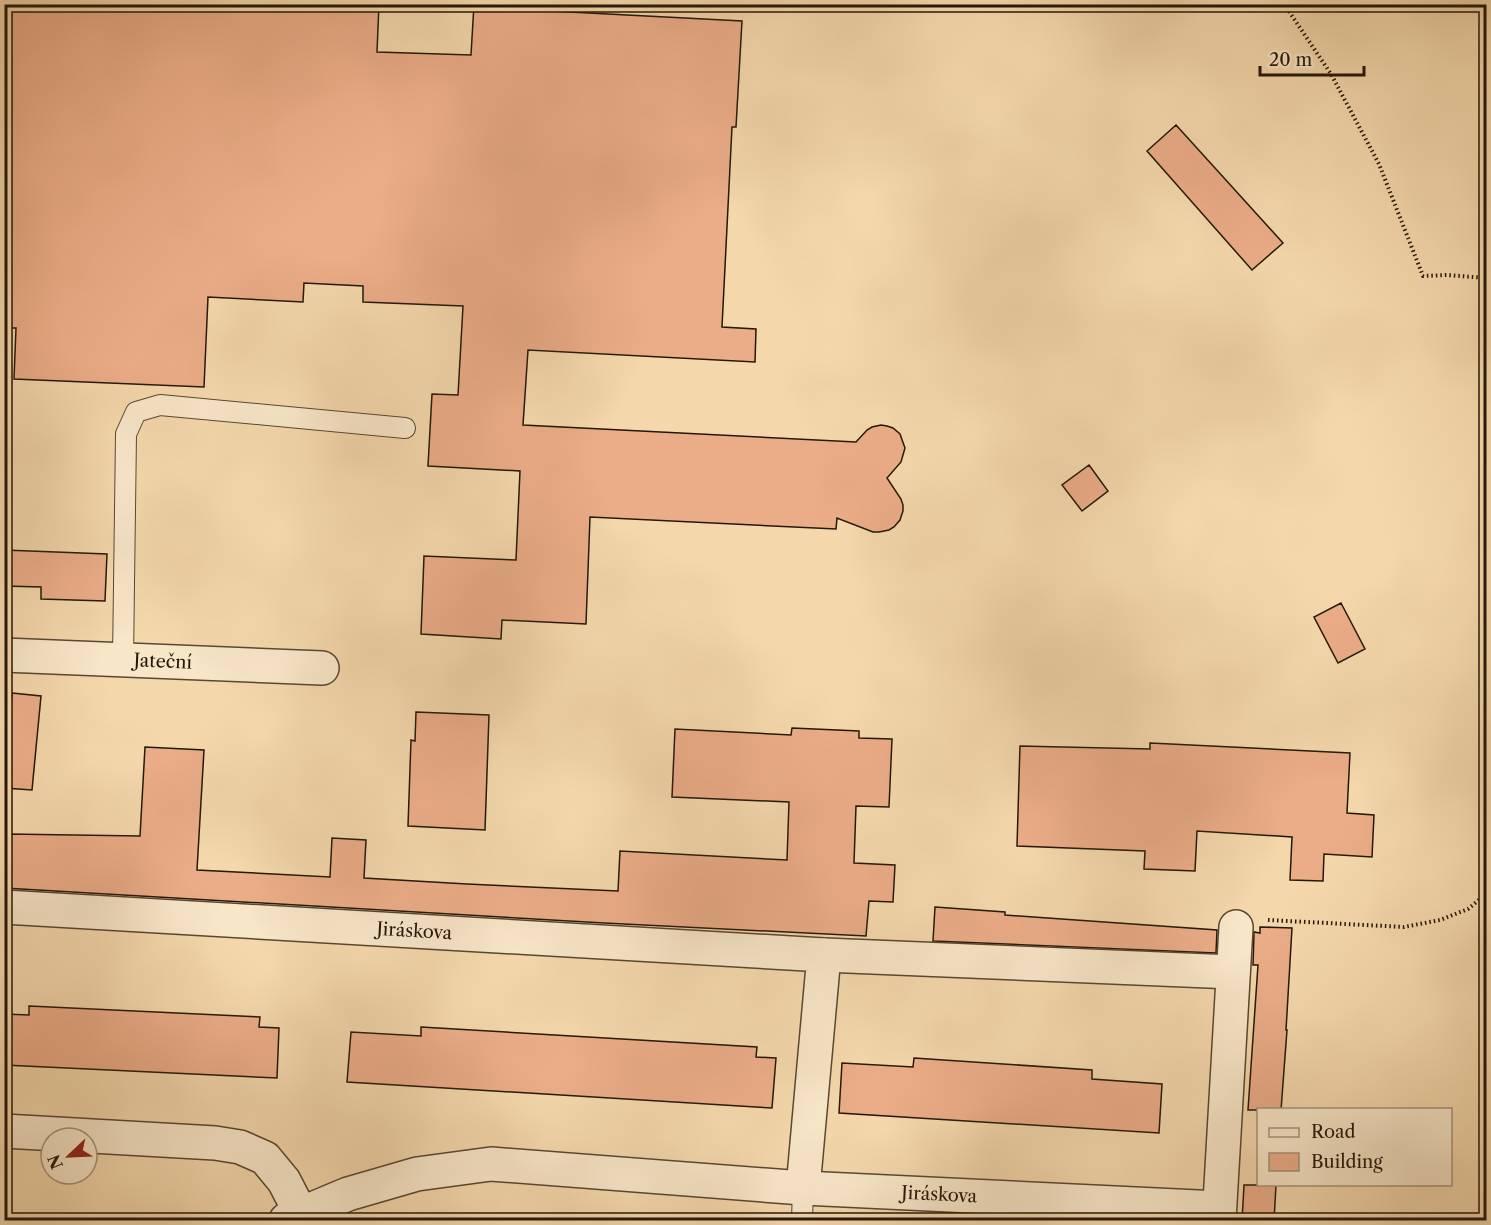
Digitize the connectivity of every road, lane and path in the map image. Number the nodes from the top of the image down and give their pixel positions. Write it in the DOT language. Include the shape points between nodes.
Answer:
graph roads {
  1 [pos="1284,4"];
  2 [pos="1486,278"];
  3 [pos="405,428"];
  4 [pos="4,655"];
  5 [pos="123,660"];
  6 [pos="322,668"];
  7 [pos="1486,894"];
  8 [pos="4,907"];
  9 [pos="1236,927"];
  10 [pos="824,955"];
  11 [pos="1233,972"];
  12 [pos="4,1131"];
  13 [pos="803,1188"];
  14 [pos="1219,1214"];
  15 [pos="297,1218"];
  16 [pos="801,1221"];
  1 -- 2 [label="path" via="1331,74 1378,164 1423,276"];
  3 -- 5 [label="lane" via="160,405 136,412 126,434"];
  4 -- 5 [label="street, Jateční"];
  5 -- 6 [label="street, Jateční"];
  7 -- 9 [label="path" via="1468,909 1440,920 1404,927 1253,919"];
  8 -- 10 [label="street, Jiráskova"];
  9 -- 11 [label="street, Jiráskova"];
  10 -- 11 [label="street, Jiráskova"];
  10 -- 13 [label="street"];
  11 -- 14 [label="street, Jiráskova"];
  12 -- 15 [label="street, Jiráskova" via="240,1147 265,1158 284,1181"];
  13 -- 14 [label="street, Jiráskova"];
  13 -- 15 [label="street, Jiráskova" via="491,1164 417,1174 348,1194"];
  13 -- 16 [label="lane"];
}
